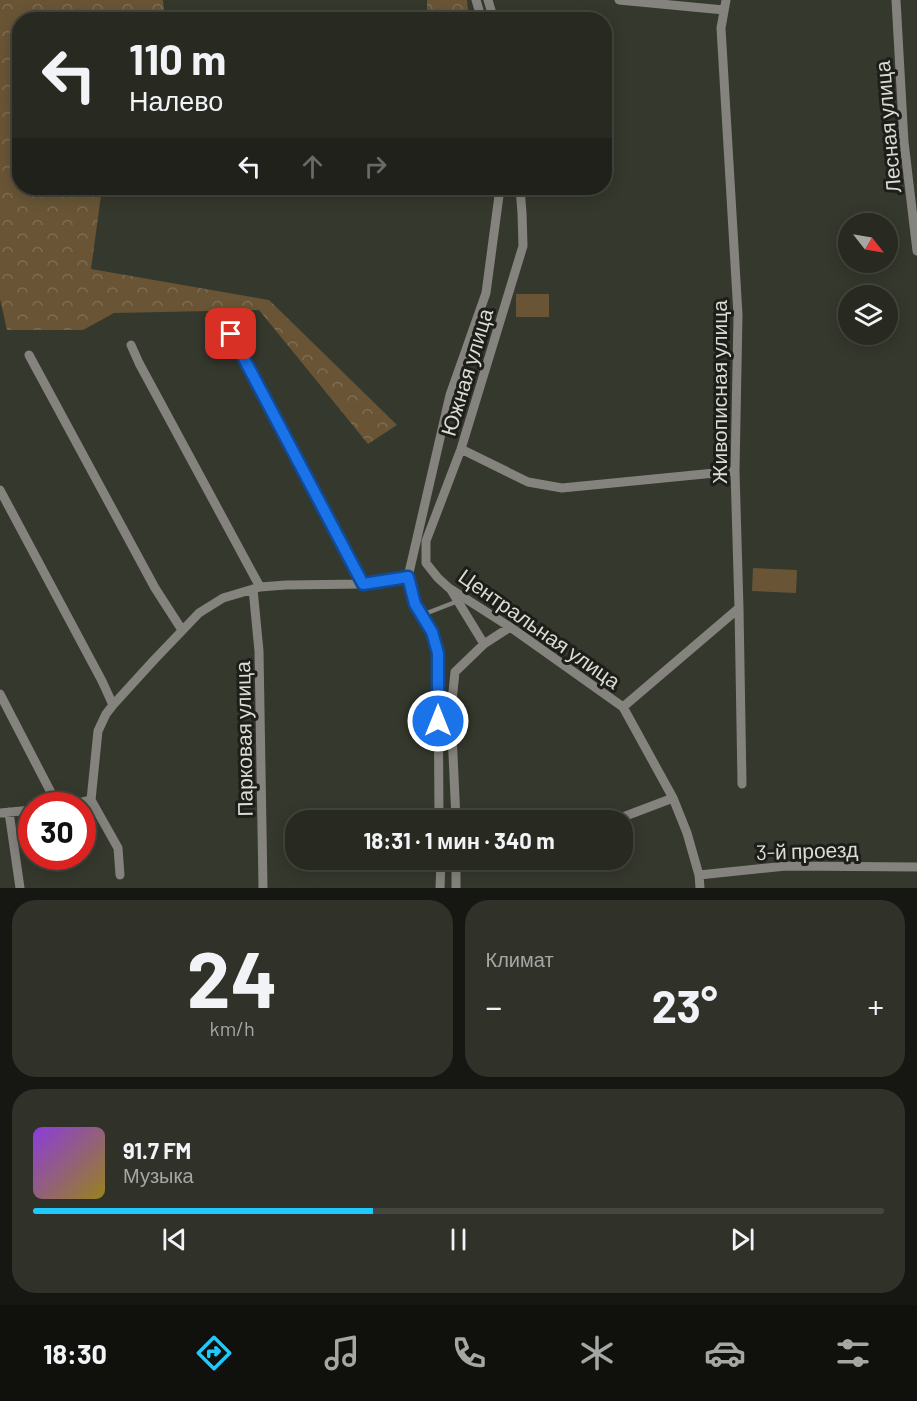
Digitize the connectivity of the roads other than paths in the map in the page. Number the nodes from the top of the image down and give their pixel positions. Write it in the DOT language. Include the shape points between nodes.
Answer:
graph roads {
  1 [pos="619,0"];
  2 [pos="896,0"];
  3 [pos="725,5"];
  4 [pos="499,195"];
  5 [pos="521,195"];
  6 [pos="917,251"];
  7 [pos="231,334"];
  8 [pos="131,345"];
  9 [pos="29,355"];
  10 [pos="461,449"];
  11 [pos="735,471"];
  12 [pos="0,490"];
  13 [pos="426,563"];
  14 [pos="408,577"];
  15 [pos="363,584"];
  16 [pos="256,588"];
  17 [pos="449,588"];
  18 [pos="458,601"];
  19 [pos="740,608"];
  20 [pos="422,615"];
  21 [pos="510,627"];
  22 [pos="182,630"];
  23 [pos="484,644"];
  24 [pos="0,694"];
  25 [pos="113,705"];
  26 [pos="623,707"];
  27 [pos="742,784"];
  28 [pos="51,792"];
  29 [pos="92,792"];
  30 [pos="673,798"];
  31 [pos="96,809"];
  32 [pos="439,810"];
  33 [pos="456,810"];
  34 [pos="4,812"];
  35 [pos="633,813"];
  36 [pos="917,867"];
  37 [pos="441,870"];
  38 [pos="456,870"];
  39 [pos="120,875"];
  40 [pos="699,875"];
  41 [pos="20,888"];
  42 [pos="263,888"];
  43 [pos="440,888"];
  44 [pos="456,888"];
  45 [pos="700,888"];
  1 -- 3 [label="street"];
  2 -- 6 [label="street, Лесная улица" via="904,142"];
  3 -- 11 [label="street, Живописная улица" via="722,50 738,315"];
  4 -- 14 [label="street" via="486,292 450,395"];
  5 -- 10 [label="street, Южная улица" via="523,246"];
  7 -- 15 [label="street"];
  8 -- 16 [label="street"];
  9 -- 22 [label="street"];
  10 -- 11 [label="street" via="528,482 562,488"];
  10 -- 13 [label="street, Южная улица" via="426,542"];
  11 -- 19 [label="street, Живописная улица"];
  12 -- 25 [label="street"];
  13 -- 17 [label="street, Центральная улица"];
  14 -- 15 [label="street"];
  14 -- 20 [label="street"];
  15 -- 16 [label="street"];
  16 -- 22 [label="street" via="223,598"];
  16 -- 42 [label="street, Парковая улица"];
  17 -- 18 [label="street"];
  17 -- 21 [label="street, Центральная улица"];
  18 -- 20 [label="lane"];
  18 -- 23 [label="street"];
  19 -- 26 [label="street"];
  19 -- 27 [label="street, Живописная улица"];
  20 -- 32 [label="street" via="438,653"];
  21 -- 23 [label="street"];
  21 -- 26 [label="street, Центральная улица"];
  22 -- 25 [label="street"];
  23 -- 33 [label="street" via="455,672 451,711"];
  24 -- 28 [label="street"];
  25 -- 29 [label="street" via="98,731"];
  26 -- 30 [label="street, Центральная улица"];
  30 -- 35 [label="street"];
  30 -- 40 [label="street, Центральная улица"];
  31 -- 39 [label="street" via="118,848"];
  34 -- 41 [label="street"];
  36 -- 40 [label="street, 3-й проезд" via="786,866"];
  37 -- 43 [label="street"];
  38 -- 44 [label="street"];
  40 -- 45 [label="street, Центральная улица"];
}
